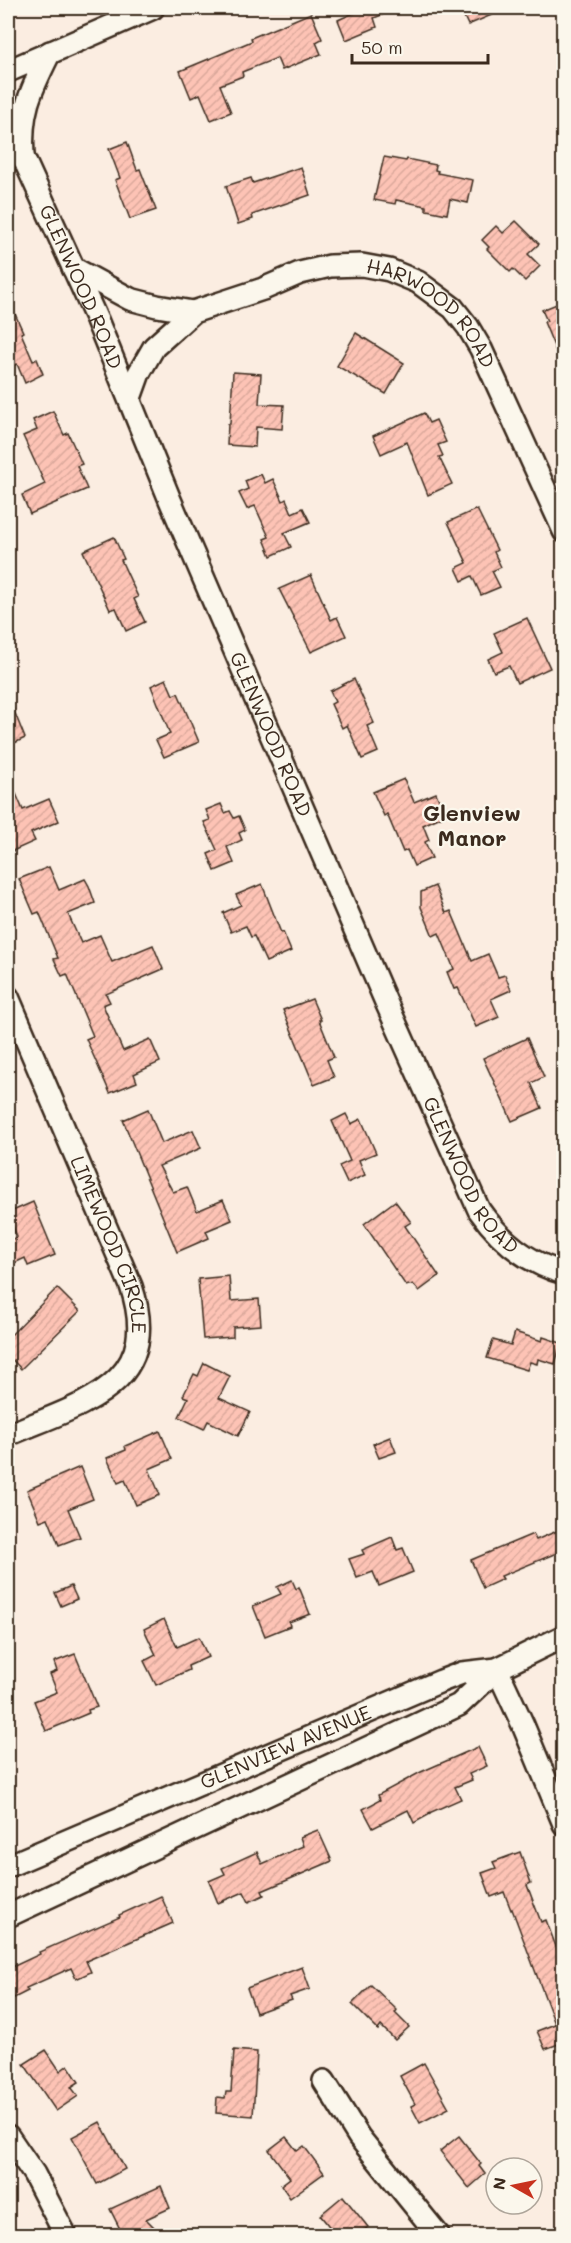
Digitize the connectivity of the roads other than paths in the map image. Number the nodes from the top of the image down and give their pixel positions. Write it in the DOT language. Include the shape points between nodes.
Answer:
graph roads {
  1 [pos="153,8"];
  2 [pos="50,52"];
  3 [pos="8,71"];
  4 [pos="8,140"];
  5 [pos="23,157"];
  6 [pos="73,268"];
  7 [pos="194,312"];
  8 [pos="130,398"];
  9 [pos="564,531"];
  10 [pos="8,997"];
  11 [pos="564,1273"];
  12 [pos="8,1435"];
  13 [pos="564,1636"];
  14 [pos="497,1669"];
  15 [pos="564,1824"];
  16 [pos="8,1866"];
  17 [pos="8,1916"];
  18 [pos="324,2081"];
  19 [pos="8,2136"];
  20 [pos="66,2235"];
  21 [pos="439,2235"];
  1 -- 2 [label="street"];
  2 -- 3 [label="street"];
  2 -- 5 [label="street, GLENWOOD ROAD" via="23,117"];
  4 -- 5 [label="street, GLENWOOD ROAD"];
  5 -- 6 [label="street, GLENWOOD ROAD"];
  6 -- 7 [label="street, HARWOOD ROAD" via="130,299"];
  6 -- 8 [label="street, GLENWOOD ROAD"];
  7 -- 8 [label="street, HARWOOD ROAD" via="154,347"];
  7 -- 9 [label="street, HARWOOD ROAD" via="330,266 362,265 389,270 418,282 441,297 468,327"];
  8 -- 11 [label="street, GLENWOOD ROAD" via="381,992 479,1210 512,1247 541,1265"];
  10 -- 12 [label="street, LIMEWOOD CIRCLE" via="131,1287 139,1327 130,1362 105,1392"];
  13 -- 14 [label="street, GLENVIEW AVENUE"];
  14 -- 15 [label="street"];
  14 -- 16 [label="street, GLENVIEW AVENUE" via="462,1673 441,1681"];
  14 -- 17 [label="street" via="459,1705"];
  18 -- 21 [label="street" via="360,2137"];
  19 -- 20 [label="street"];
}
